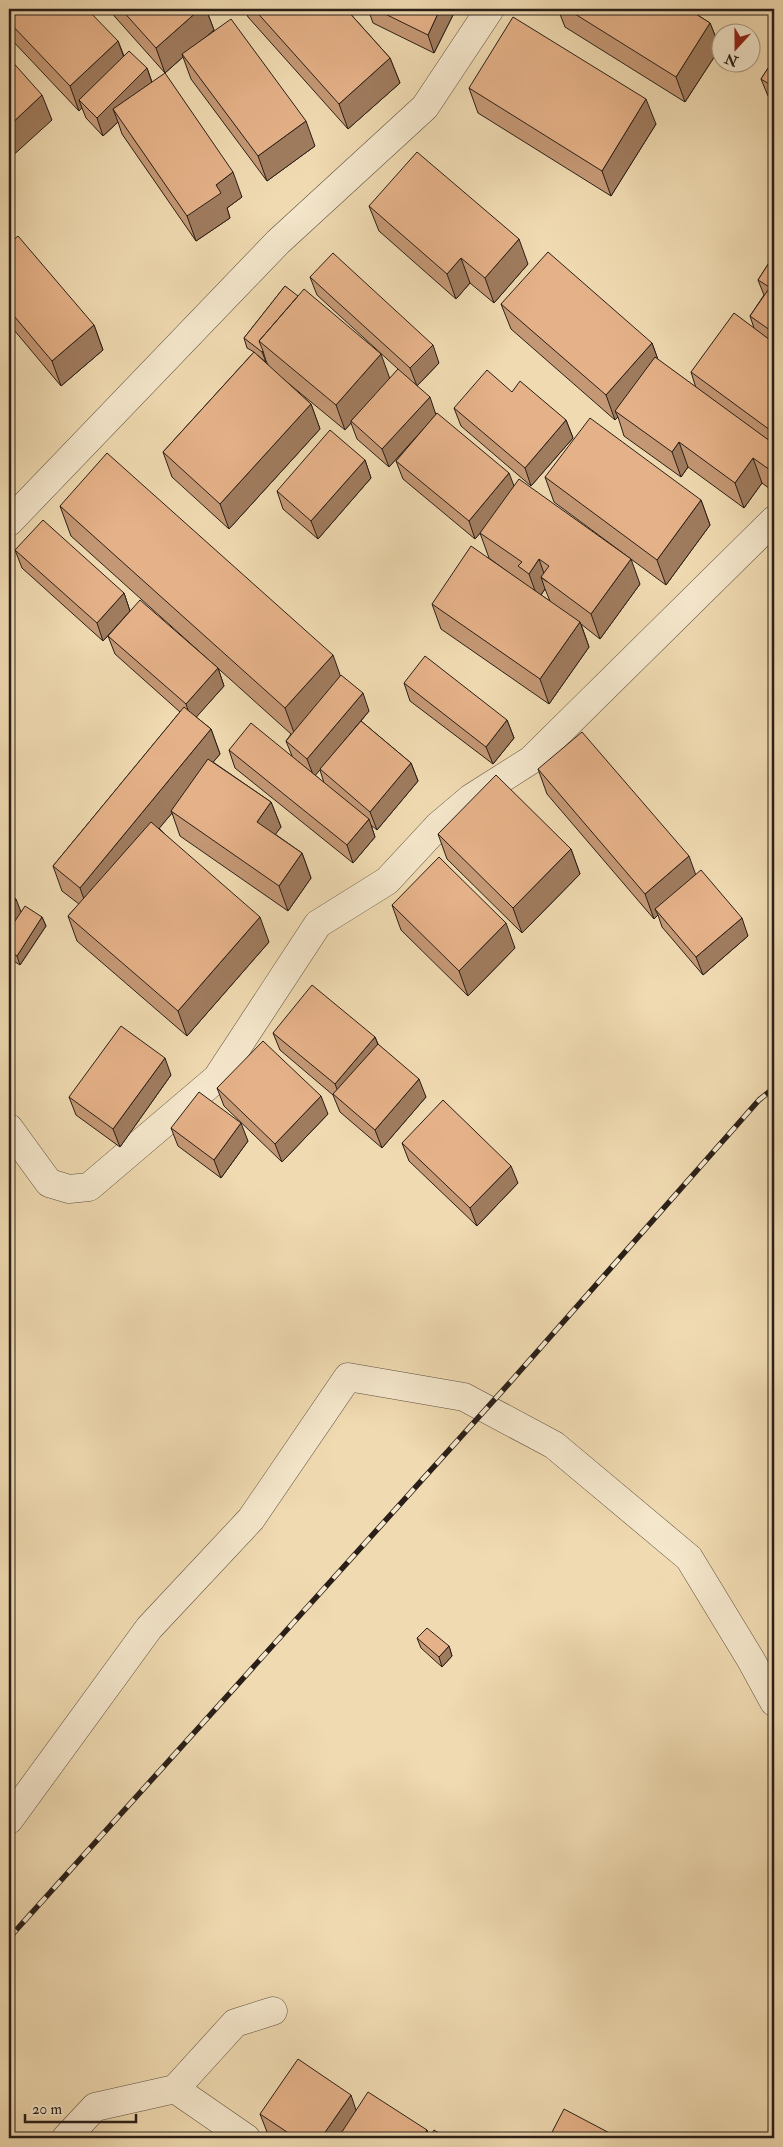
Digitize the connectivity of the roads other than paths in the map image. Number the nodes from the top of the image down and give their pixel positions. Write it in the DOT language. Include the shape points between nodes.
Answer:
graph roads {
  1 [pos="490,9"];
  2 [pos="774,520"];
  3 [pos="9,522"];
  4 [pos="9,1128"];
  5 [pos="774,1702"];
  6 [pos="9,1820"];
  7 [pos="273,2011"];
  8 [pos="175,2089"];
  9 [pos="66,2138"];
  10 [pos="246,2138"];
  1 -- 3 [label="street" via="425,107 278,242"];
  2 -- 4 [label="street" via="531,760 472,798 438,826 387,881 318,924 216,1078 89,1187 69,1189 49,1182"];
  5 -- 6 [label="street" via="688,1558 554,1446 464,1397 348,1377 251,1519 149,1628"];
  7 -- 8 [label="street" via="235,2023"];
  8 -- 9 [label="street" via="95,2107"];
  8 -- 10 [label="street"];
}
